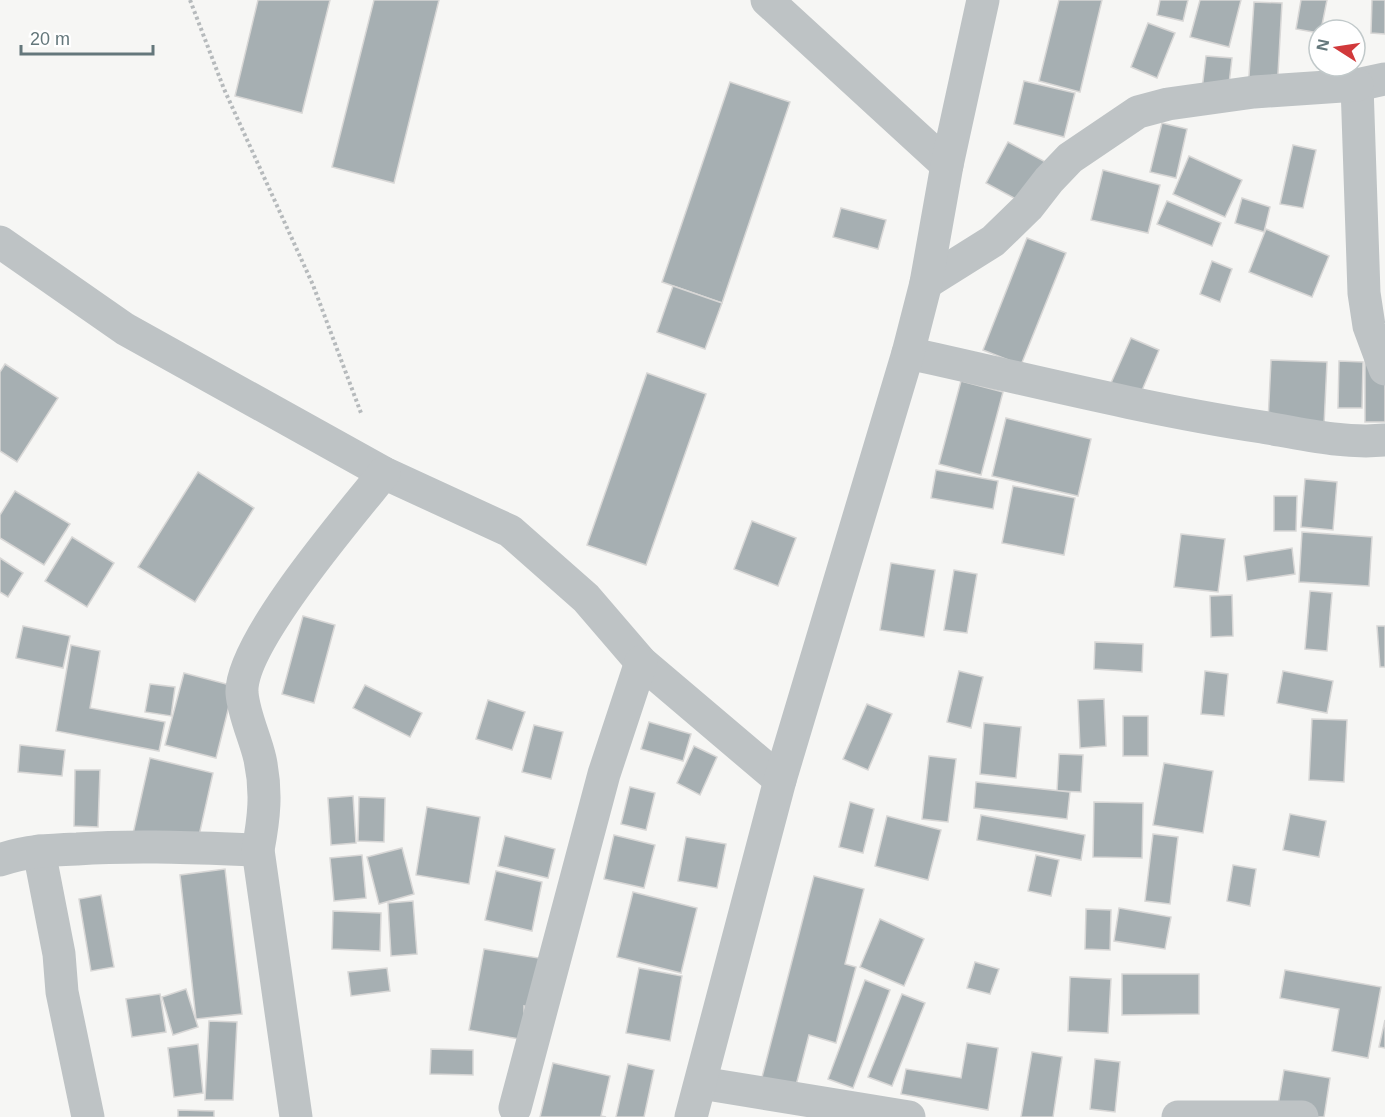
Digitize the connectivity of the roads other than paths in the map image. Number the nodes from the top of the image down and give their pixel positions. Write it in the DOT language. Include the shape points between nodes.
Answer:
graph roads {
  1 [pos="767,0"];
  2 [pos="983,0"];
  3 [pos="1371,82"];
  4 [pos="947,165"];
  5 [pos="0,242"];
  6 [pos="926,283"];
  7 [pos="908,353"];
  8 [pos="1385,369"];
  9 [pos="1385,440"];
  10 [pos="384,473"];
  11 [pos="642,662"];
  12 [pos="780,780"];
  13 [pos="258,850"];
  14 [pos="39,851"];
  15 [pos="0,860"];
  16 [pos="701,1083"];
  17 [pos="515,1108"];
  18 [pos="88,1117"];
  19 [pos="296,1117"];
  20 [pos="691,1117"];
  21 [pos="909,1117"];
  22 [pos="1178,1117"];
  23 [pos="1302,1117"];
  1 -- 4 [label="street"];
  2 -- 4 [label="street"];
  3 -- 6 [label="street" via="1254,92 1138,112 1070,158 993,241"];
  3 -- 8 [label="street" via="1364,293 1369,326"];
  4 -- 6 [label="street"];
  5 -- 10 [label="street" via="125,329"];
  6 -- 7 [label="street"];
  7 -- 9 [label="street" via="1228,422 1326,438"];
  7 -- 12 [label="street"];
  10 -- 11 [label="street" via="510,531 586,598"];
  10 -- 13 [label="street" via="295,586 246,670 242,692 264,779 265,811"];
  11 -- 12 [label="street"];
  11 -- 17 [label="street" via="604,774"];
  12 -- 16 [label="street"];
  13 -- 14 [label="street" via="123,846"];
  13 -- 19 [label="street"];
  14 -- 15 [label="street"];
  14 -- 18 [label="street"];
  16 -- 20 [label="street"];
  16 -- 21 [label="street"];
  22 -- 23 [label="street"];
}
